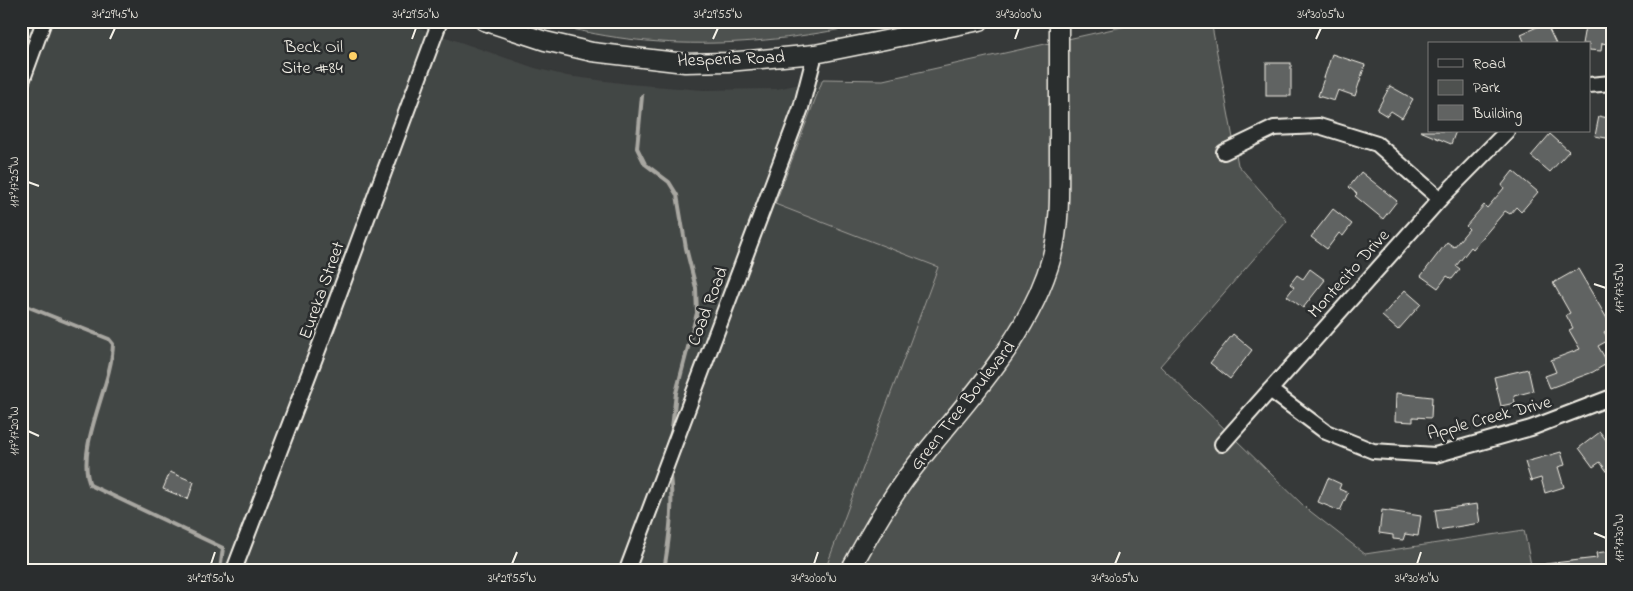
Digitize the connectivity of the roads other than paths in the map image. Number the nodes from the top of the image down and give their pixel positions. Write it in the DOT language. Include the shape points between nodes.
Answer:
graph roads {
  1 [pos="44,21"];
  2 [pos="440,21"];
  3 [pos="484,21"];
  4 [pos="980,21"];
  5 [pos="1059,21"];
  6 [pos="815,54"];
  7 [pos="1612,83"];
  8 [pos="21,84"];
  9 [pos="1590,85"];
  10 [pos="1506,132"];
  11 [pos="1224,152"];
  12 [pos="1440,199"];
  13 [pos="1270,390"];
  14 [pos="1612,397"];
  15 [pos="1222,444"];
  16 [pos="234,570"];
  17 [pos="627,570"];
  18 [pos="850,570"];
  1 -- 8 [label="street"];
  2 -- 16 [label="street, Eureka Street"];
  3 -- 6 [label="main road, Hesperia Road" via="592,52 686,63"];
  4 -- 6 [label="main road, Hesperia Road"];
  5 -- 18 [label="main road, Green Tree Boulevard" via="1059,192 1056,232 1045,277 1020,329 987,378 910,472 877,520"];
  6 -- 17 [label="street, Coad Road" via="801,108"];
  7 -- 9 [label="street"];
  10 -- 12 [label="street, Montecito Drive"];
  11 -- 12 [label="street" via="1274,128 1319,126 1377,144"];
  12 -- 13 [label="street, Montecito Drive"];
  13 -- 14 [label="street, Apple Creek Drive" via="1326,432 1373,451 1436,455 1531,428"];
  13 -- 15 [label="street, Montecito Drive"];
}
